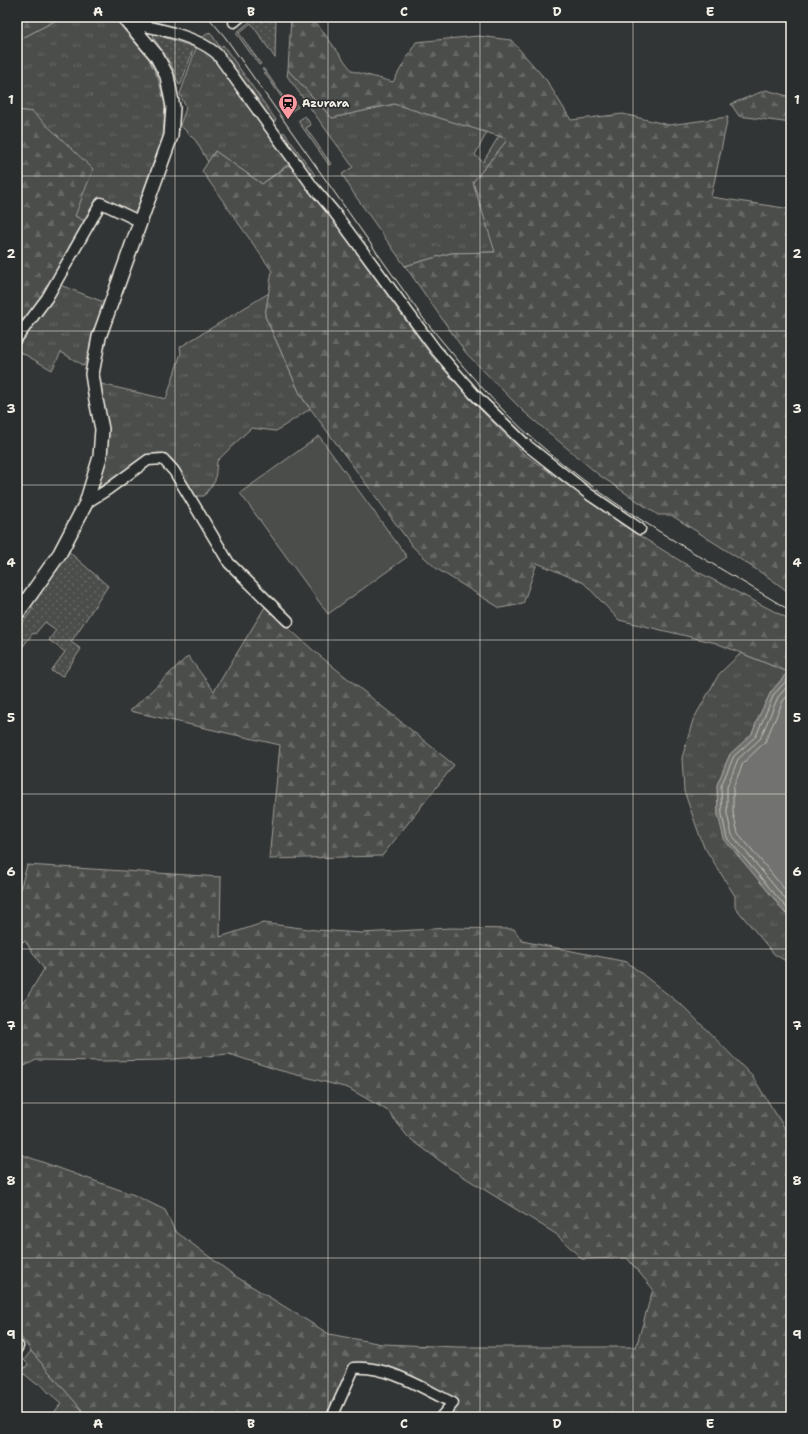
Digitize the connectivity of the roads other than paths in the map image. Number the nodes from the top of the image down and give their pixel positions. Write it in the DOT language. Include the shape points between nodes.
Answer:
graph roads {
  1 [pos="127,20"];
  2 [pos="140,221"];
  3 [pos="17,338"];
  4 [pos="86,503"];
  5 [pos="640,529"];
  6 [pos="17,614"];
  7 [pos="288,621"];
  8 [pos="332,1417"];
  9 [pos="441,1417"];
  1 -- 2 [label="street" via="156,55 167,76 173,106 171,136"];
  1 -- 5 [label="street" via="160,28 208,46 217,54 435,349 474,394 524,443 590,495"];
  2 -- 3 [label="street" via="101,203 48,298"];
  2 -- 4 [label="street" via="99,337 92,374 102,429 100,457"];
  4 -- 6 [label="street" via="60,553"];
  4 -- 7 [label="street" via="148,460 163,460 174,471 229,563"];
  8 -- 9 [label="street" via="354,1368 363,1367 395,1374 453,1403"];
}
